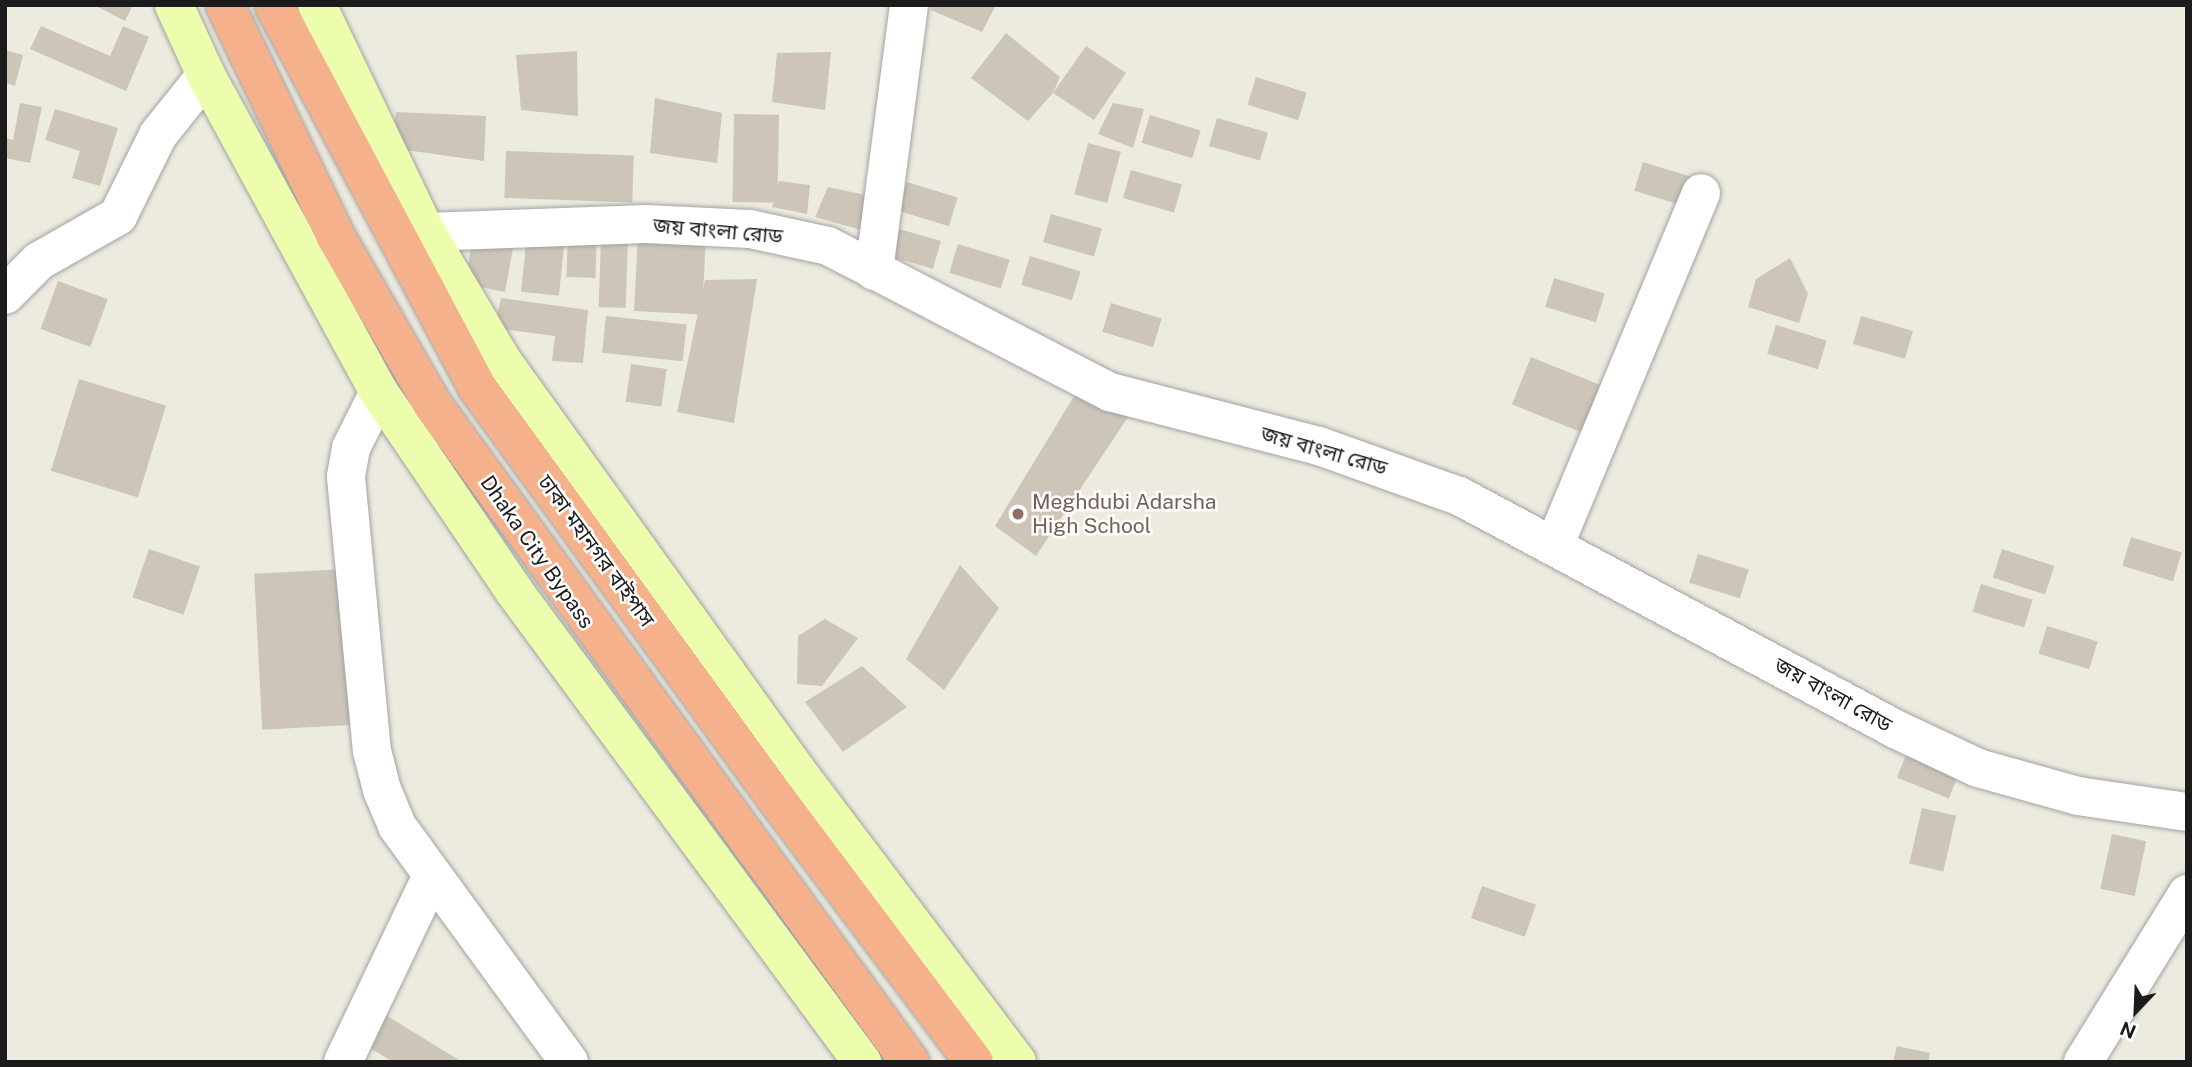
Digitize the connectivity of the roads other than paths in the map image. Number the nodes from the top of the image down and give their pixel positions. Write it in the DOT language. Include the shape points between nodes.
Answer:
graph roads {
  1 [pos="174,5"];
  2 [pos="225,5"];
  3 [pos="274,5"];
  4 [pos="317,5"];
  5 [pos="909,5"];
  6 [pos="206,75"];
  7 [pos="1701,193"];
  8 [pos="426,232"];
  9 [pos="874,271"];
  10 [pos="5,295"];
  11 [pos="379,392"];
  12 [pos="1555,544"];
  13 [pos="2187,812"];
  14 [pos="432,874"];
  15 [pos="2187,894"];
  16 [pos="343,1062"];
  17 [pos="569,1062"];
  18 [pos="862,1062"];
  19 [pos="910,1062"];
  20 [pos="974,1062"];
  21 [pos="1017,1062"];
  22 [pos="2083,1062"];
  1 -- 6 [label="main road"];
  2 -- 19 [label="highway, Dhaka City Bypass" via="336,237 433,405"];
  3 -- 20 [label="highway, ঢাকা মহানগর বাইপাস" via="477,387"];
  4 -- 8 [label="main road"];
  5 -- 9 [label="street"];
  6 -- 10 [label="street" via="158,135 118,216 39,261"];
  6 -- 11 [label="main road"];
  7 -- 12 [label="street"];
  8 -- 9 [label="street, জয় বাংলা রোড" via="646,225 750,229 828,246"];
  8 -- 21 [label="main road" via="501,359 797,771"];
  9 -- 12 [label="street, জয় বাংলা রোড" via="1110,392 1375,464 1459,496"];
  11 -- 14 [label="street" via="351,449 346,477 371,737 382,790 397,826"];
  11 -- 18 [label="main road" via="514,591"];
  12 -- 13 [label="street, জয় বাংলা রোড" via="1893,727 1978,768 2078,796"];
  14 -- 16 [label="street"];
  14 -- 17 [label="street"];
  15 -- 22 [label="street"];
}
